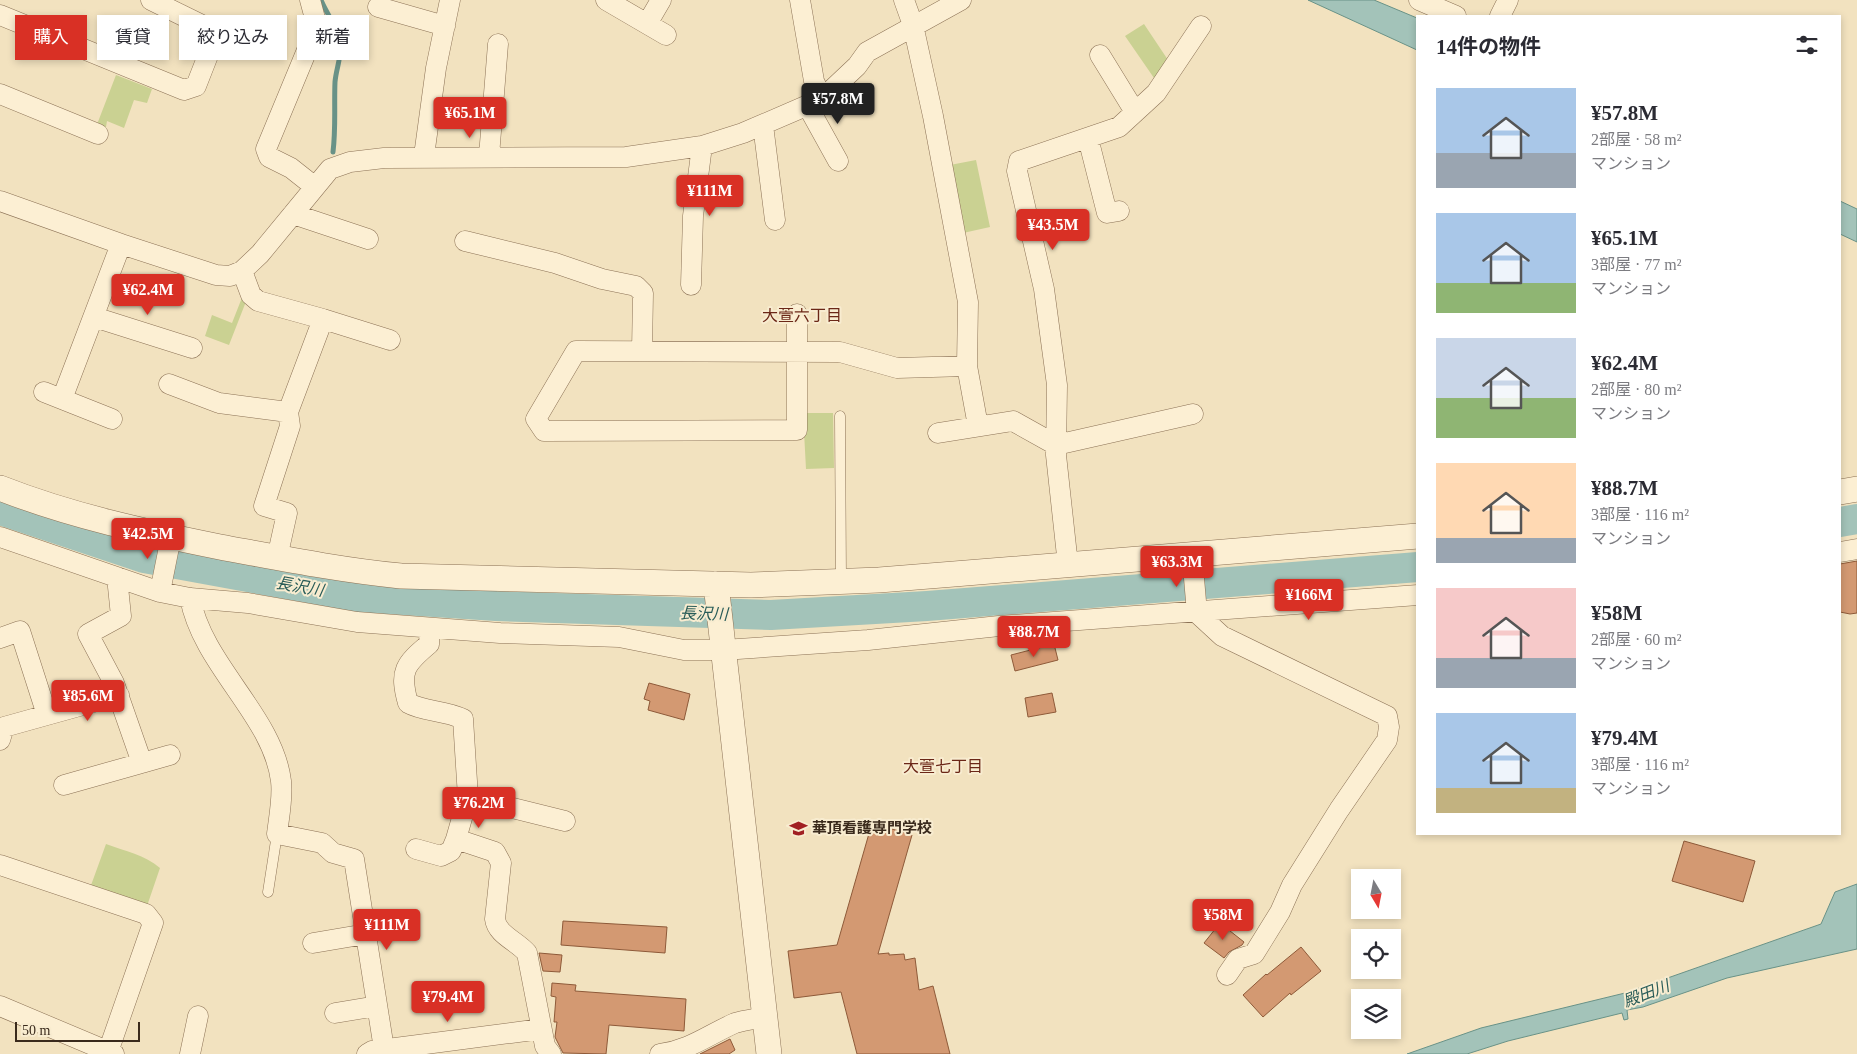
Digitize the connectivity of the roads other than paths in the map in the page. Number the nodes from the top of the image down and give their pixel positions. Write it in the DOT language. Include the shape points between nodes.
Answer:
graph roads {
  1 [pos="151,0"];
  2 [pos="310,0"];
  3 [pos="450,0"];
  4 [pos="606,0"];
  5 [pos="661,0"];
  6 [pos="800,0"];
  7 [pos="904,0"];
  8 [pos="961,0"];
  9 [pos="1419,0"];
  10 [pos="1508,0"];
  11 [pos="378,7"];
  12 [pos="0,15"];
  13 [pos="1454,15"];
  14 [pos="1500,15"];
  15 [pos="647,24"];
  16 [pos="913,25"];
  17 [pos="445,26"];
  18 [pos="1201,26"];
  19 [pos="666,35"];
  20 [pos="498,44"];
  21 [pos="1100,55"];
  22 [pos="0,94"];
  23 [pos="814,102"];
  24 [pos="1135,112"];
  25 [pos="763,125"];
  26 [pos="98,134"];
  27 [pos="1088,138"];
  28 [pos="702,146"];
  29 [pos="424,156"];
  30 [pos="489,156"];
  31 [pos="838,161"];
  32 [pos="315,187"];
  33 [pos="0,201"];
  34 [pos="1119,211"];
  35 [pos="293,214"];
  36 [pos="775,220"];
  37 [pos="368,239"];
  38 [pos="466,241"];
  39 [pos="120,244"];
  40 [pos="242,271"];
  41 [pos="690,285"];
  42 [pos="797,314"];
  43 [pos="94,317"];
  44 [pos="323,320"];
  45 [pos="390,340"];
  46 [pos="192,348"];
  47 [pos="642,351"];
  48 [pos="797,351"];
  49 [pos="967,366"];
  50 [pos="169,384"];
  51 [pos="288,412"];
  52 [pos="1193,414"];
  53 [pos="840,416"];
  54 [pos="112,419"];
  55 [pos="978,426"];
  56 [pos="938,433"];
  57 [pos="1056,445"];
  58 [pos="0,488"];
  59 [pos="1857,489"];
  60 [pos="1841,492"];
  61 [pos="1416,536"];
  62 [pos="0,537"];
  63 [pos="170,540"];
  64 [pos="1857,549"];
  65 [pos="1841,552"];
  66 [pos="277,558"];
  67 [pos="1192,559"];
  68 [pos="1068,565"];
  69 [pos="116,577"];
  70 [pos="841,581"];
  71 [pos="161,588"];
  72 [pos="716,590"];
  73 [pos="1416,595"];
  74 [pos="190,598"];
  75 [pos="1197,610"];
  76 [pos="430,628"];
  77 [pos="0,638"];
  78 [pos="722,646"];
  79 [pos="119,695"];
  80 [pos="47,715"];
  81 [pos="0,740"];
  82 [pos="170,755"];
  83 [pos="142,763"];
  84 [pos="64,785"];
  85 [pos="468,798"];
  86 [pos="565,821"];
  87 [pos="277,834"];
  88 [pos="456,839"];
  89 [pos="416,849"];
  90 [pos="0,865"];
  91 [pos="268,892"];
  92 [pos="366,934"];
  93 [pos="313,943"];
  94 [pos="1227,975"];
  95 [pos="0,1006"];
  96 [pos="377,1006"];
  97 [pos="335,1013"];
  98 [pos="198,1016"];
  99 [pos="765,1017"];
  100 [pos="541,1029"];
  101 [pos="408,1050"];
  102 [pos="376,1052"];
  103 [pos="111,1053"];
  104 [pos="190,1054"];
  105 [pos="552,1054"];
  106 [pos="660,1054"];
  107 [pos="769,1054"];
  1 -- 12 [label="street" via="210,28 214,40 196,86 184,90"];
  2 -- 32 [label="street" via="317,26 266,149 269,157 291,168"];
  3 -- 17 [label="street"];
  4 -- 15 [label="street"];
  5 -- 15 [label="street"];
  6 -- 23 [label="street" via="814,81"];
  7 -- 16 [label="street"];
  8 -- 16 [label="street"];
  9 -- 13 [label="street"];
  10 -- 14 [label="street"];
  11 -- 17 [label="street"];
  15 -- 19 [label="street"];
  16 -- 23 [label="street" via="867,52 857,66"];
  16 -- 49 [label="street" via="968,302"];
  17 -- 29 [label="street"];
  18 -- 24 [label="street" via="1156,93"];
  20 -- 30 [label="street"];
  21 -- 24 [label="street"];
  22 -- 26 [label="street"];
  23 -- 25 [label="street"];
  23 -- 31 [label="street"];
  24 -- 27 [label="street" via="1119,127"];
  25 -- 28 [label="street"];
  25 -- 36 [label="street"];
  27 -- 34 [label="street" via="1108,213"];
  27 -- 57 [label="street" via="1019,161 1017,171 1046,299 1057,385"];
  28 -- 30 [label="street" via="626,156"];
  28 -- 41 [label="street" via="693,216"];
  29 -- 30 [label="street"];
  29 -- 32 [label="street" via="350,162 330,168"];
  32 -- 35 [label="street"];
  33 -- 39 [label="street"];
  35 -- 37 [label="street"];
  35 -- 40 [label="street"];
  38 -- 47 [label="street" via="636,286 643,293"];
  39 -- 40 [label="street" via="216,275 230,276"];
  39 -- 43 [label="street"];
  40 -- 44 [label="street" via="251,295 258,301"];
  42 -- 48 [label="street"];
  43 -- 46 [label="street"];
  43 -- 54 [label="street" via="53,395"];
  44 -- 45 [label="street"];
  44 -- 51 [label="street"];
  47 -- 48 [label="street"];
  47 -- 48 [label="street" via="576,350 536,419 544,431 797,430"];
  48 -- 49 [label="street" via="840,352 897,368"];
  49 -- 55 [label="street"];
  50 -- 51 [label="street" via="218,403"];
  51 -- 66 [label="street" via="290,426 264,506 287,513"];
  52 -- 57 [label="street"];
  53 -- 70 [label="lane"];
  55 -- 56 [label="street"];
  55 -- 57 [label="street" via="1014,422"];
  57 -- 68 [label="street"];
  58 -- 63 [label="street" via="52,507"];
  59 -- 60 [label="street"];
  61 -- 67 [label="street"];
  62 -- 69 [label="street"];
  63 -- 66 [label="street"];
  63 -- 71 [label="street"];
  64 -- 65 [label="street"];
  66 -- 72 [label="street" via="401,576"];
  67 -- 68 [label="street"];
  67 -- 75 [label="street"];
  68 -- 70 [label="street"];
  69 -- 71 [label="street"];
  69 -- 79 [label="street" via="121,616 88,634"];
  70 -- 72 [label="street" via="750,585"];
  71 -- 74 [label="street"];
  72 -- 78 [label="street"];
  73 -- 75 [label="street"];
  74 -- 76 [label="street" via="248,603 357,622"];
  74 -- 87 [label="street" via="214,657 264,732 276,760 281,782"];
  75 -- 78 [label="street" via="868,640"];
  75 -- 94 [label="street" via="1222,636 1387,716 1389,728 1387,740 1312,852 1254,954 1238,959"];
  76 -- 78 [label="street" via="620,637 684,650"];
  76 -- 85 [label="street" via="429,644 411,659 404,673 404,688 408,703 415,707 463,719"];
  77 -- 80 [label="street" via="20,631"];
  78 -- 99 [label="street"];
  79 -- 80 [label="street"];
  79 -- 83 [label="street"];
  80 -- 81 [label="street" via="4,727"];
  82 -- 83 [label="street"];
  83 -- 84 [label="street"];
  85 -- 86 [label="street"];
  85 -- 88 [label="street"];
  87 -- 91 [label="lane"];
  87 -- 92 [label="street" via="322,842 333,853 354,859"];
  88 -- 89 [label="street" via="451,851 441,856"];
  88 -- 100 [label="street" via="495,852 501,863 496,926 527,953"];
  90 -- 103 [label="street" via="146,914 153,923"];
  92 -- 93 [label="street"];
  92 -- 96 [label="street"];
  95 -- 103 [label="street"];
  96 -- 97 [label="street"];
  96 -- 102 [label="street"];
  98 -- 104 [label="street"];
  99 -- 106 [label="street" via="736,1023 692,1046"];
  99 -- 107 [label="street"];
  100 -- 101 [label="street"];
  100 -- 105 [label="street" via="545,1046"];
  101 -- 102 [label="street"];
}
